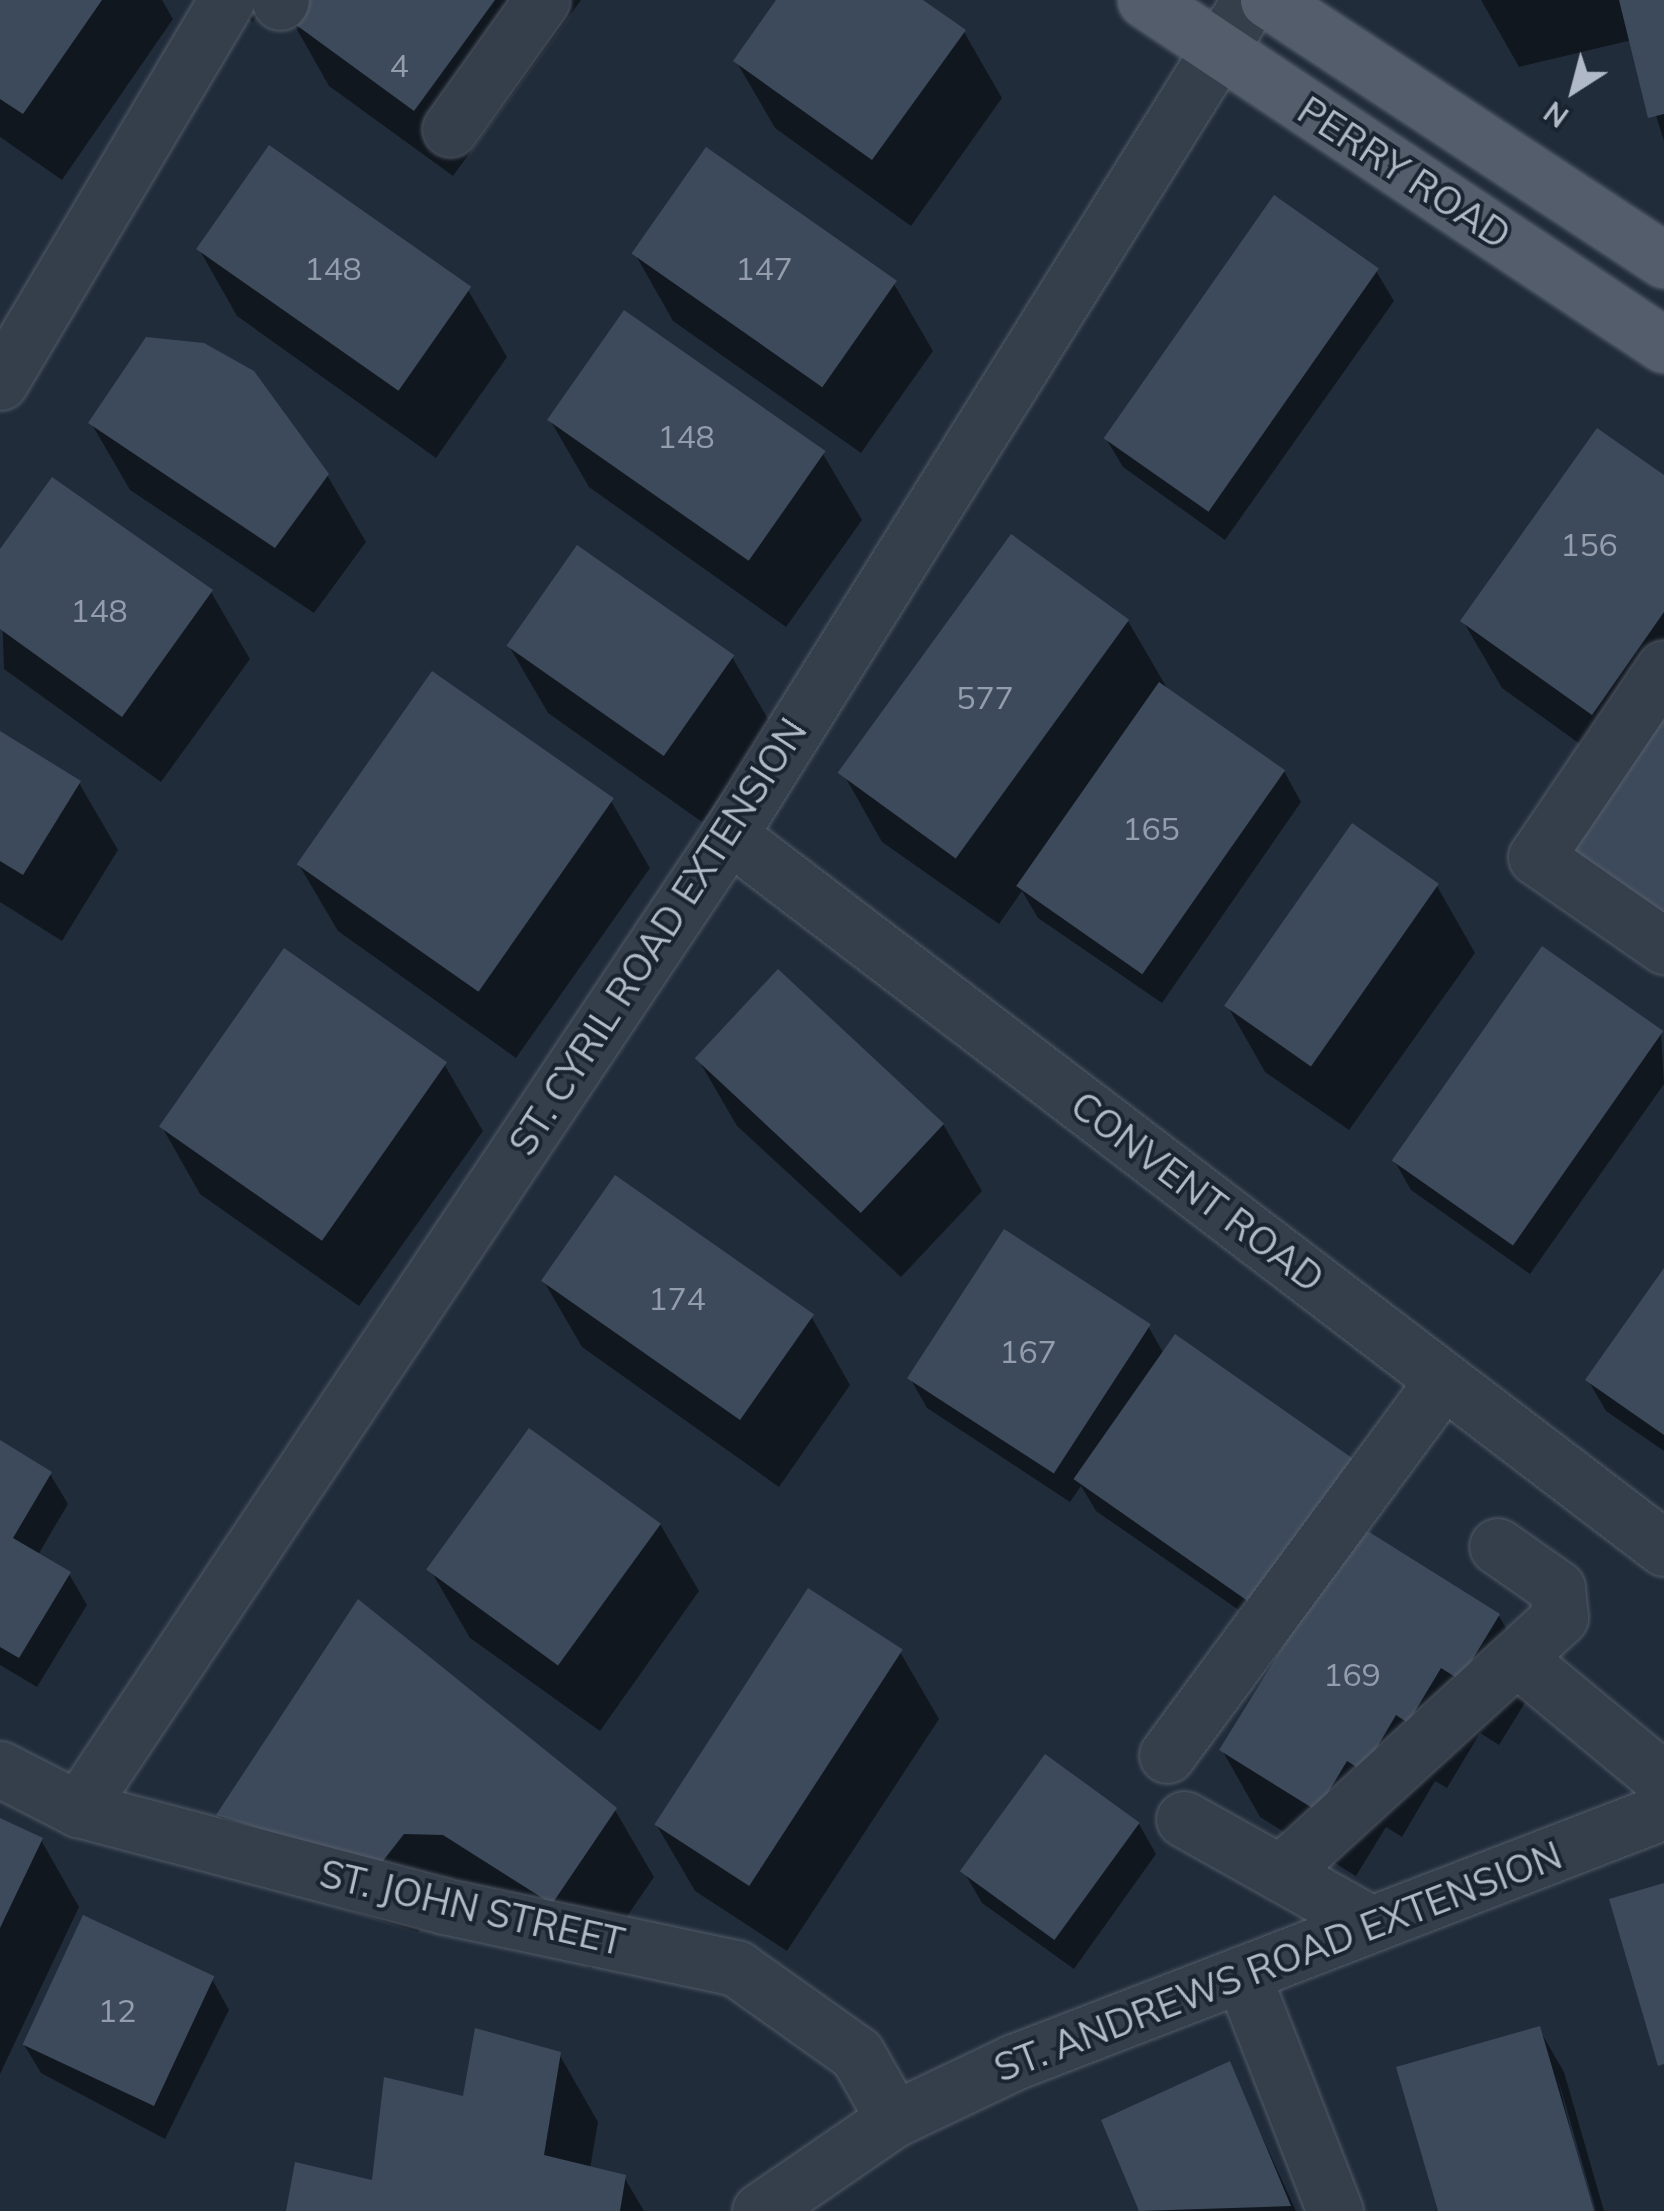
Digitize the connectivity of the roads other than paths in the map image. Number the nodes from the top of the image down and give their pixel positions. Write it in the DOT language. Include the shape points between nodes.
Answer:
graph roads {
  1 [pos="227,0"];
  2 [pos="542,0"];
  3 [pos="1144,0"];
  4 [pos="1250,0"];
  5 [pos="1268,0"];
  6 [pos="1217,50"];
  7 [pos="450,129"];
  8 [pos="1664,260"];
  9 [pos="1664,345"];
  10 [pos="0,382"];
  11 [pos="1664,668"];
  12 [pos="729,835"];
  13 [pos="1664,946"];
  14 [pos="1443,1380"];
  15 [pos="1496,1546"];
  16 [pos="1664,1548"];
  17 [pos="1518,1658"];
  18 [pos="1167,1755"];
  19 [pos="0,1769"];
  20 [pos="1664,1780"];
  21 [pos="78,1809"];
  22 [pos="1664,1811"];
  23 [pos="1184,1819"];
  24 [pos="1280,1874"];
  25 [pos="1371,1924"];
  26 [pos="1242,1974"];
  27 [pos="894,2119"];
  28 [pos="760,2211"];
  29 [pos="1335,2211"];
  1 -- 10 [label="street"];
  2 -- 7 [label="street"];
  3 -- 6 [label="main road, PERRY ROAD"];
  4 -- 6 [label="street, ST. CYRIL ROAD EXTENSION"];
  5 -- 8 [label="main road, PERRY ROAD"];
  6 -- 9 [label="main road, PERRY ROAD"];
  6 -- 12 [label="street, ST. CYRIL ROAD EXTENSION"];
  11 -- 13 [label="street" via="1536,856"];
  12 -- 14 [label="street, CONVENT ROAD"];
  12 -- 21 [label="street, ST. CYRIL ROAD EXTENSION"];
  14 -- 16 [label="street, CONVENT ROAD"];
  14 -- 18 [label="street"];
  15 -- 17 [label="street" via="1563,1602 1560,1618"];
  17 -- 20 [label="street"];
  17 -- 24 [label="street"];
  19 -- 21 [label="street, ST. JOHN STREET"];
  21 -- 27 [label="street, ST. JOHN STREET" via="444,1906 736,1968 857,2054"];
  22 -- 25 [label="street, ST. ANDREWS ROAD EXTENSION"];
  23 -- 24 [label="street"];
  24 -- 25 [label="street"];
  25 -- 26 [label="street, ST. ANDREWS ROAD EXTENSION"];
  26 -- 27 [label="street, ST. ANDREWS ROAD EXTENSION"];
  26 -- 29 [label="street"];
  27 -- 28 [label="street, ST. ANDREWS ROAD EXTENSION"];
}
